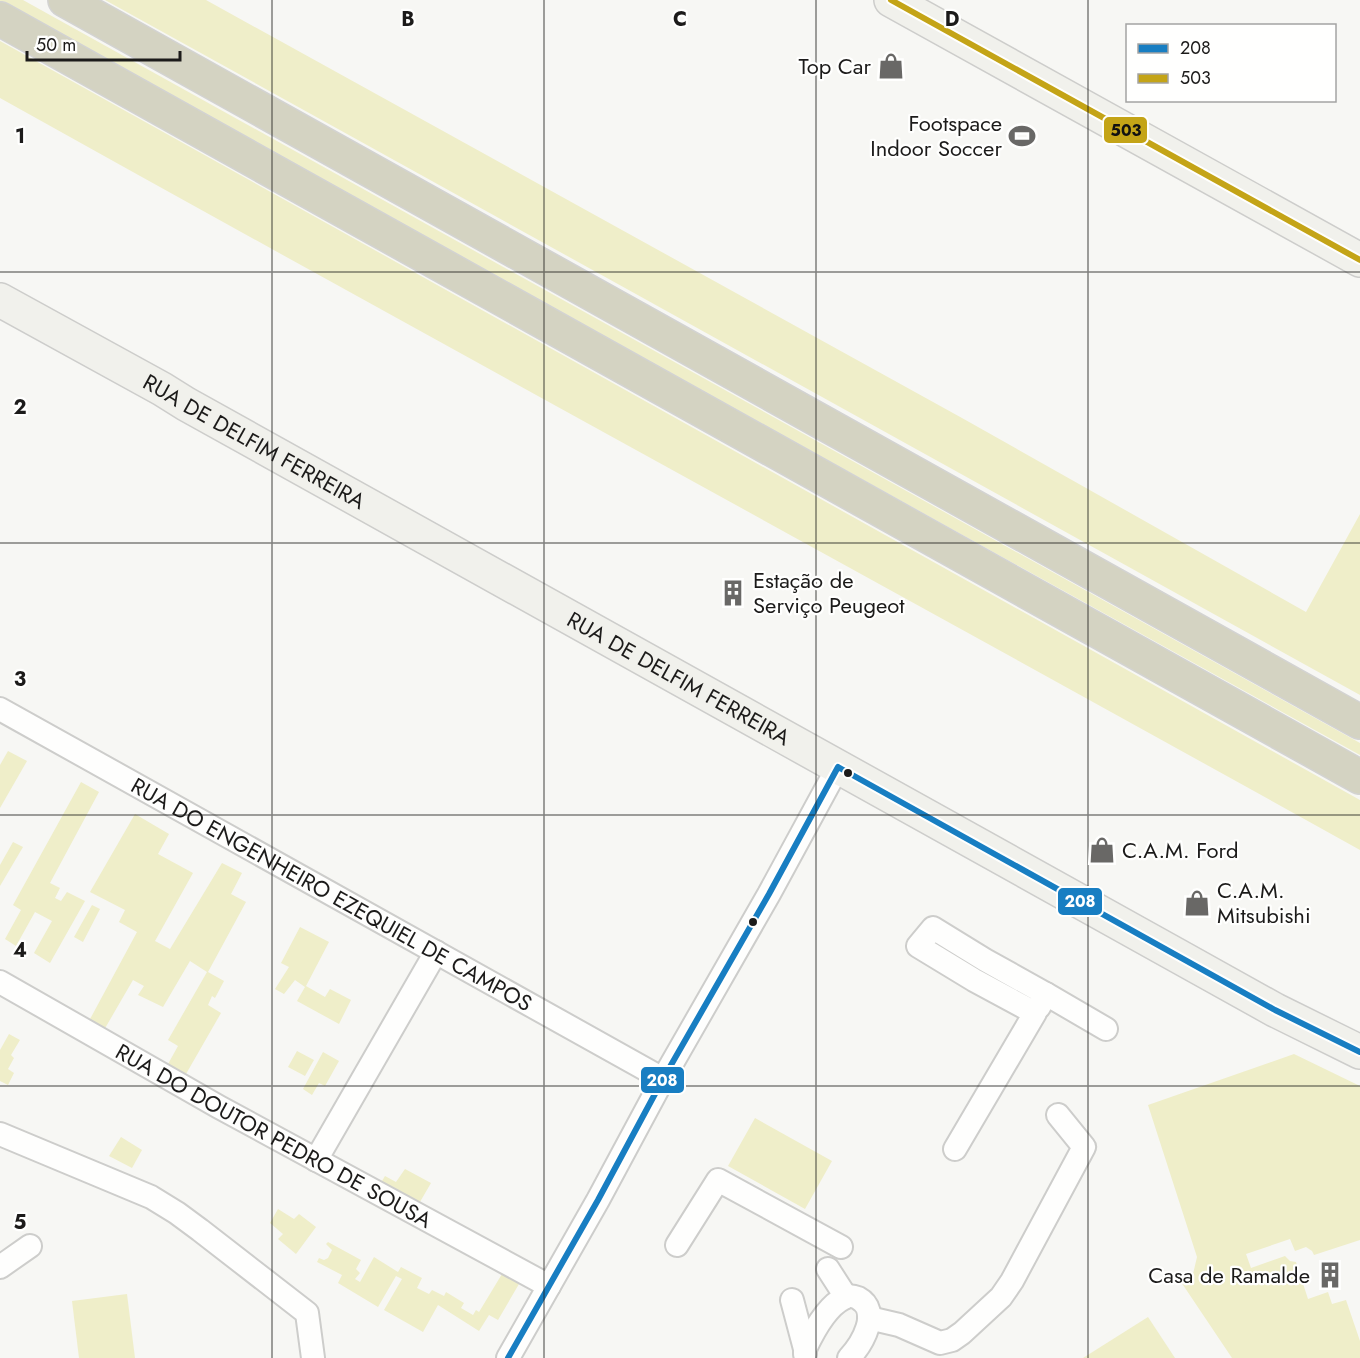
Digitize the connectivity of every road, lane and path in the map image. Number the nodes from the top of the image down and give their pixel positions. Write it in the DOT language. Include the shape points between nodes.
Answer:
graph roads {
  1 [pos="65,0"];
  2 [pos="891,0"];
  3 [pos="0,19"];
  4 [pos="1360,260"];
  5 [pos="0,300"];
  6 [pos="3,719"];
  7 [pos="1360,722"];
  8 [pos="838,767"];
  9 [pos="1360,777"];
  10 [pos="436,952"];
  11 [pos="985,960"];
  12 [pos="974,980"];
  13 [pos="0,982"];
  14 [pos="1046,993"];
  15 [pos="1035,1013"];
  16 [pos="1106,1029"];
  17 [pos="1360,1052"];
  18 [pos="663,1079"];
  19 [pos="1058,1115"];
  20 [pos="0,1134"];
  21 [pos="955,1149"];
  22 [pos="316,1160"];
  23 [pos="677,1245"];
  24 [pos="30,1246"];
  25 [pos="842,1247"];
  26 [pos="0,1267"];
  27 [pos="828,1269"];
  28 [pos="549,1286"];
  29 [pos="846,1296"];
  30 [pos="792,1300"];
  31 [pos="869,1317"];
  32 [pos="805,1354"];
  33 [pos="313,1358"];
  34 [pos="508,1358"];
  35 [pos="849,1358"];
  1 -- 7 [label="highway"];
  2 -- 4 [label="street"];
  3 -- 9 [label="highway"];
  5 -- 8 [label="street, RUA DE DELFIM FERREIRA"];
  6 -- 10 [label="street, RUA DO ENGENHEIRO EZEQUIEL DE CAMPOS"];
  8 -- 17 [label="street, RUA DE DELFIM FERREIRA" via="1275,1010"];
  8 -- 18 [label="street"];
  10 -- 18 [label="street, RUA DO ENGENHEIRO EZEQUIEL DE CAMPOS"];
  10 -- 22 [label="street"];
  11 -- 12 [label="street"];
  11 -- 12 [label="street" via="933,928 918,946"];
  11 -- 14 [label="street"];
  12 -- 15 [label="street"];
  13 -- 22 [label="street, RUA DO DOUTOR PEDRO DE SOUSA"];
  14 -- 15 [label="street"];
  14 -- 16 [label="street"];
  15 -- 21 [label="street"];
  18 -- 28 [label="street"];
  19 -- 31 [label="street" via="1084,1147 1001,1297 962,1333 940,1343"];
  20 -- 33 [label="street" via="151,1197 177,1213 307,1312"];
  22 -- 28 [label="street, RUA DO DOUTOR PEDRO DE SOUSA"];
  23 -- 25 [label="street" via="718,1180"];
  24 -- 26 [label="street"];
  27 -- 29 [label="street"];
  28 -- 34 [label="street"];
  29 -- 31 [label="street" via="865,1302"];
  29 -- 32 [label="street" via="814,1330"];
  30 -- 32 [label="street"];
  31 -- 35 [label="street" via="864,1337"];
}
